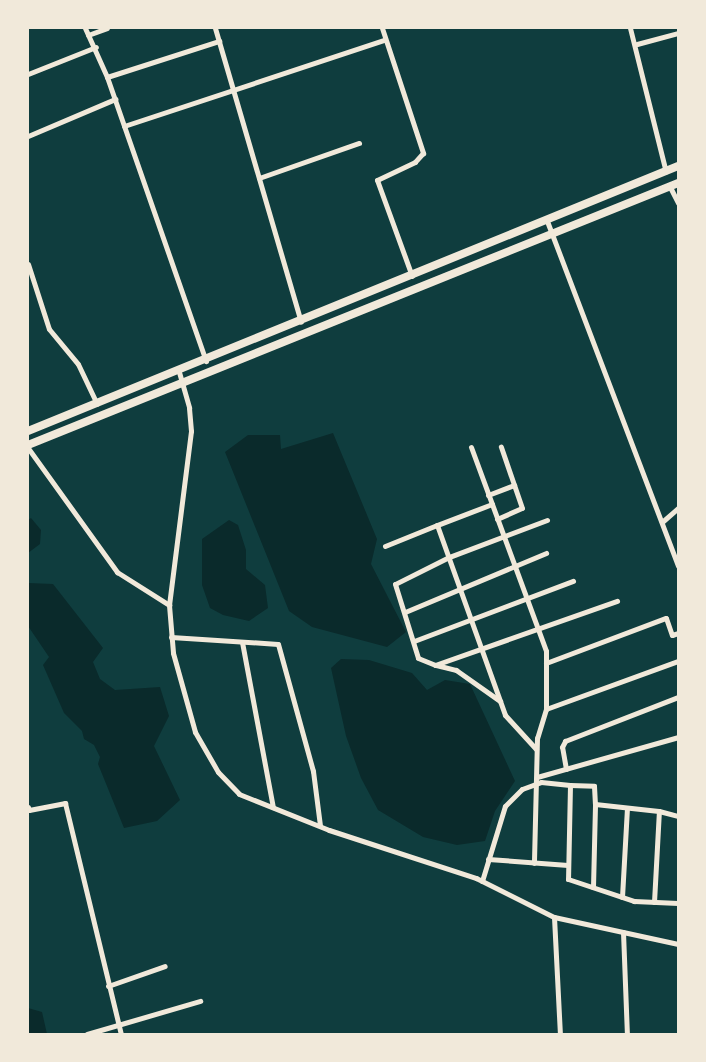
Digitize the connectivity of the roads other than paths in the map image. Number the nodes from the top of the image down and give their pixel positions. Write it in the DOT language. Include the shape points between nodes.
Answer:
graph roads {
  1 [pos="85,28"];
  2 [pos="108,28"];
  3 [pos="215,28"];
  4 [pos="382,28"];
  5 [pos="630,28"];
  6 [pos="678,32"];
  7 [pos="88,35"];
  8 [pos="384,40"];
  9 [pos="219,41"];
  10 [pos="637,44"];
  11 [pos="96,47"];
  12 [pos="28,74"];
  13 [pos="107,77"];
  14 [pos="233,88"];
  15 [pos="115,99"];
  16 [pos="124,126"];
  17 [pos="28,136"];
  18 [pos="360,143"];
  19 [pos="678,166"];
  20 [pos="666,172"];
  21 [pos="259,178"];
  22 [pos="678,183"];
  23 [pos="670,187"];
  24 [pos="678,204"];
  25 [pos="547,221"];
  26 [pos="552,235"];
  27 [pos="28,264"];
  28 [pos="412,276"];
  29 [pos="301,322"];
  30 [pos="206,361"];
  31 [pos="179,372"];
  32 [pos="182,381"];
  33 [pos="97,404"];
  34 [pos="28,431"];
  35 [pos="28,446"];
  36 [pos="471,447"];
  37 [pos="501,447"];
  38 [pos="514,485"];
  39 [pos="488,495"];
  40 [pos="492,504"];
  41 [pos="678,508"];
  42 [pos="497,519"];
  43 [pos="547,520"];
  44 [pos="662,522"];
  45 [pos="437,525"];
  46 [pos="504,536"];
  47 [pos="385,546"];
  48 [pos="546,553"];
  49 [pos="449,557"];
  50 [pos="678,564"];
  51 [pos="514,565"];
  52 [pos="573,581"];
  53 [pos="460,588"];
  54 [pos="527,598"];
  55 [pos="617,601"];
  56 [pos="169,605"];
  57 [pos="405,612"];
  58 [pos="471,619"];
  59 [pos="538,629"];
  60 [pos="678,633"];
  61 [pos="172,637"];
  62 [pos="414,641"];
  63 [pos="242,642"];
  64 [pos="482,650"];
  65 [pos="678,661"];
  66 [pos="546,663"];
  67 [pos="434,665"];
  68 [pos="678,697"];
  69 [pos="500,701"];
  70 [pos="546,709"];
  71 [pos="678,737"];
  72 [pos="536,749"];
  73 [pos="566,769"];
  74 [pos="537,777"];
  75 [pos="537,784"];
  76 [pos="570,785"];
  77 [pos="595,804"];
  78 [pos="273,807"];
  79 [pos="627,808"];
  80 [pos="28,809"];
  81 [pos="659,811"];
  82 [pos="678,816"];
  83 [pos="320,826"];
  84 [pos="488,859"];
  85 [pos="534,863"];
  86 [pos="568,865"];
  87 [pos="482,881"];
  88 [pos="593,887"];
  89 [pos="622,897"];
  90 [pos="654,902"];
  91 [pos="678,903"];
  92 [pos="554,917"];
  93 [pos="624,932"];
  94 [pos="678,944"];
  95 [pos="165,966"];
  96 [pos="108,986"];
  97 [pos="200,1001"];
  98 [pos="118,1025"];
  99 [pos="88,1034"];
  100 [pos="121,1034"];
  101 [pos="560,1034"];
  102 [pos="627,1034"];
  1 -- 7 [label="street"];
  2 -- 7 [label="street"];
  3 -- 9 [label="street"];
  4 -- 8 [label="street"];
  5 -- 10 [label="street"];
  6 -- 10 [label="street"];
  7 -- 11 [label="street"];
  8 -- 14 [label="street"];
  8 -- 28 [label="street" via="423,153 416,162 377,180"];
  9 -- 13 [label="street"];
  9 -- 14 [label="street"];
  10 -- 20 [label="street"];
  11 -- 12 [label="street"];
  11 -- 13 [label="street"];
  13 -- 15 [label="street"];
  14 -- 16 [label="street"];
  14 -- 21 [label="street"];
  15 -- 16 [label="street"];
  15 -- 17 [label="street"];
  16 -- 30 [label="street"];
  18 -- 21 [label="street"];
  19 -- 20 [label="main road"];
  20 -- 25 [label="main road"];
  21 -- 29 [label="street"];
  22 -- 23 [label="main road"];
  23 -- 24 [label="street"];
  23 -- 26 [label="main road"];
  25 -- 26 [label="street"];
  25 -- 28 [label="main road"];
  26 -- 32 [label="main road"];
  26 -- 44 [label="street"];
  27 -- 33 [label="street" via="49,329 78,364"];
  28 -- 29 [label="main road"];
  29 -- 30 [label="main road"];
  30 -- 31 [label="main road"];
  31 -- 32 [label="street"];
  31 -- 33 [label="main road"];
  32 -- 35 [label="main road"];
  32 -- 56 [label="street" via="191,431"];
  33 -- 34 [label="main road"];
  35 -- 56 [label="street" via="117,572"];
  36 -- 39 [label="street"];
  37 -- 38 [label="street"];
  38 -- 39 [label="street"];
  38 -- 42 [label="street" via="522,508"];
  39 -- 40 [label="street"];
  40 -- 42 [label="street"];
  40 -- 45 [label="street"];
  41 -- 44 [label="street"];
  42 -- 46 [label="street"];
  43 -- 46 [label="street"];
  44 -- 50 [label="street"];
  45 -- 47 [label="street"];
  45 -- 49 [label="street"];
  46 -- 49 [label="street"];
  46 -- 51 [label="street"];
  48 -- 51 [label="street"];
  49 -- 53 [label="street"];
  49 -- 57 [label="street" via="395,584"];
  51 -- 53 [label="street"];
  51 -- 54 [label="street"];
  52 -- 54 [label="street"];
  53 -- 57 [label="street"];
  53 -- 58 [label="street"];
  54 -- 58 [label="street"];
  54 -- 59 [label="street"];
  55 -- 59 [label="street"];
  56 -- 61 [label="street"];
  57 -- 62 [label="street"];
  58 -- 62 [label="street"];
  58 -- 64 [label="street"];
  59 -- 64 [label="street"];
  59 -- 66 [label="street" via="546,651"];
  60 -- 66 [label="street" via="672,635 666,618"];
  61 -- 63 [label="street"];
  61 -- 78 [label="street" via="173,654 195,732 218,772 239,794"];
  62 -- 67 [label="street" via="418,658"];
  63 -- 78 [label="street"];
  63 -- 83 [label="street" via="278,644 313,771"];
  64 -- 67 [label="street"];
  64 -- 69 [label="street"];
  65 -- 70 [label="street"];
  66 -- 70 [label="street"];
  67 -- 69 [label="street" via="456,670"];
  68 -- 73 [label="street" via="565,741 562,747"];
  69 -- 72 [label="street" via="505,715"];
  70 -- 72 [label="street"];
  71 -- 73 [label="street"];
  72 -- 74 [label="street"];
  73 -- 74 [label="street"];
  74 -- 75 [label="street"];
  75 -- 76 [label="street"];
  75 -- 84 [label="street" via="522,789 504,806"];
  75 -- 85 [label="street"];
  76 -- 77 [label="street" via="594,786"];
  76 -- 86 [label="street"];
  77 -- 79 [label="street"];
  77 -- 88 [label="street"];
  78 -- 83 [label="street"];
  79 -- 81 [label="street"];
  79 -- 89 [label="street"];
  80 -- 96 [label="street" via="65,803 92,904"];
  81 -- 82 [label="street"];
  81 -- 90 [label="street"];
  83 -- 87 [label="street"];
  84 -- 85 [label="street"];
  84 -- 87 [label="street"];
  85 -- 86 [label="street"];
  86 -- 88 [label="street" via="568,879"];
  87 -- 92 [label="street"];
  88 -- 89 [label="street"];
  89 -- 90 [label="street"];
  90 -- 91 [label="street"];
  92 -- 93 [label="street"];
  92 -- 101 [label="street"];
  93 -- 94 [label="street"];
  93 -- 102 [label="street"];
  95 -- 96 [label="street"];
  96 -- 98 [label="street"];
  97 -- 98 [label="street"];
  98 -- 99 [label="street"];
  98 -- 100 [label="street"];
}
